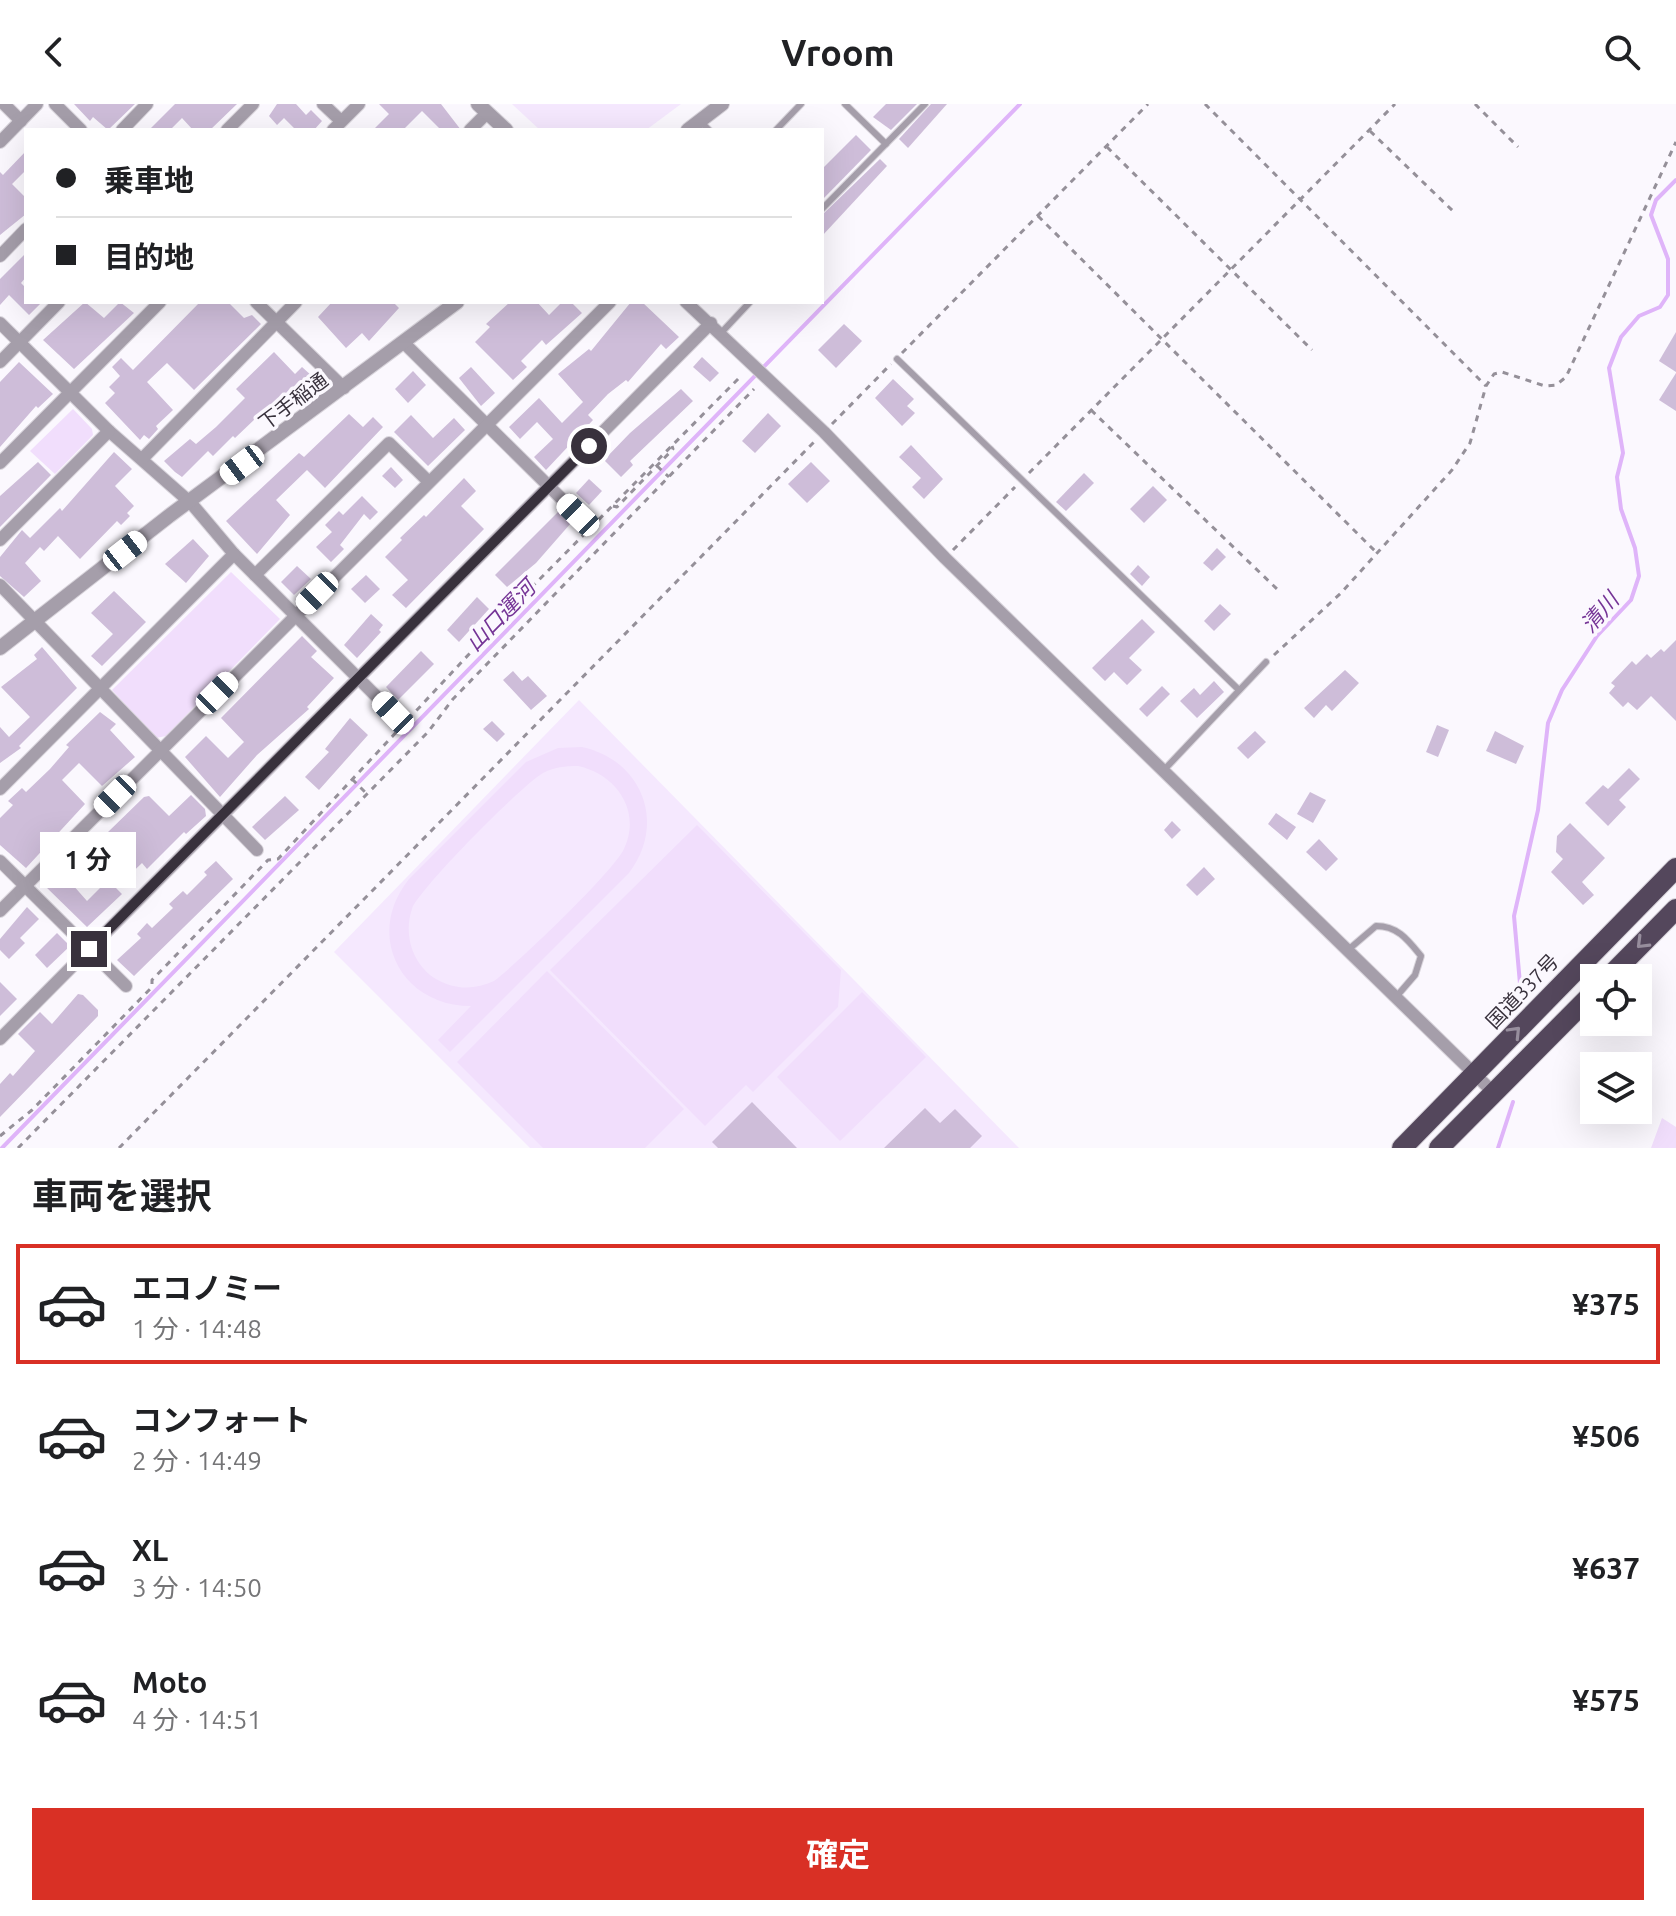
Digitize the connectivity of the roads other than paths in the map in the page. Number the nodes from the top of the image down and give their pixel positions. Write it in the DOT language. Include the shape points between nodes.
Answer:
graph roads {
  1 [pos="4,104"];
  2 [pos="37,104"];
  3 [pos="55,104"];
  4 [pos="147,104"];
  5 [pos="253,104"];
  6 [pos="323,104"];
  7 [pos="359,104"];
  8 [pos="722,104"];
  9 [pos="801,104"];
  10 [pos="845,104"];
  11 [pos="925,104"];
  12 [pos="483,108"];
  13 [pos="21,121"];
  14 [pos="337,126"];
  15 [pos="699,127"];
  16 [pos="79,128"];
  17 [pos="124,128"];
  18 [pos="229,128"];
  19 [pos="471,128"];
  20 [pos="504,128"];
  21 [pos="778,128"];
  22 [pos="0,142"];
  23 [pos="886,144"];
  24 [pos="824,207"];
  25 [pos="24,231"];
  26 [pos="0,256"];
  27 [pos="57,304"];
  28 [pos="158,304"];
  29 [pos="258,304"];
  30 [pos="294,304"];
  31 [pos="454,304"];
  32 [pos="608,304"];
  33 [pos="688,304"];
  34 [pos="748,304"];
  35 [pos="277,321"];
  36 [pos="0,323"];
  37 [pos="711,323"];
  38 [pos="721,333"];
  39 [pos="403,342"];
  40 [pos="20,343"];
  41 [pos="897,359"];
  42 [pos="0,362"];
  43 [pos="344,388"];
  44 [pos="70,392"];
  45 [pos="486,424"];
  46 [pos="109,431"];
  47 [pos="143,458"];
  48 [pos="0,463"];
  49 [pos="428,481"];
  50 [pos="548,486"];
  51 [pos="191,503"];
  52 [pos="578,515"];
  53 [pos="0,540"];
  54 [pos="234,554"];
  55 [pos="255,575"];
  56 [pos="0,585"];
  57 [pos="295,615"];
  58 [pos="35,621"];
  59 [pos="0,648"];
  60 [pos="1266,662"];
  61 [pos="358,678"];
  62 [pos="1239,690"];
  63 [pos="99,691"];
  64 [pos="393,713"];
  65 [pos="159,752"];
  66 [pos="1164,770"];
  67 [pos="0,789"];
  68 [pos="222,815"];
  69 [pos="257,850"];
  70 [pos="0,861"];
  71 [pos="1676,868"];
  72 [pos="25,886"];
  73 [pos="1676,909"];
  74 [pos="0,911"];
  75 [pos="89,949"];
  76 [pos="1348,950"];
  77 [pos="1622,964"];
  78 [pos="126,986"];
  79 [pos="1396,997"];
  80 [pos="1580,1006"];
  81 [pos="0,1039"];
  82 [pos="1475,1074"];
  83 [pos="1494,1093"];
  84 [pos="1402,1148"];
  85 [pos="1439,1148"];
  1 -- 13 [label="street"];
  2 -- 13 [label="street"];
  3 -- 16 [label="street"];
  4 -- 17 [label="street"];
  5 -- 18 [label="street"];
  6 -- 14 [label="street"];
  7 -- 14 [label="street"];
  8 -- 15 [label="street"];
  9 -- 21 [label="lane"];
  10 -- 23 [label="lane"];
  11 -- 23 [label="lane"];
  12 -- 19 [label="street"];
  12 -- 20 [label="street"];
  13 -- 22 [label="street"];
  23 -- 24 [label="lane"];
  25 -- 26 [label="street"];
  27 -- 40 [label="street"];
  28 -- 44 [label="street"];
  29 -- 35 [label="street"];
  30 -- 35 [label="street"];
  31 -- 39 [label="street, 下手稲通"];
  32 -- 45 [label="street"];
  33 -- 37 [label="street"];
  34 -- 38 [label="lane"];
  35 -- 43 [label="street"];
  35 -- 47 [label="street"];
  36 -- 40 [label="street"];
  37 -- 38 [label="street"];
  37 -- 50 [label="street"];
  38 -- 66 [label="street"];
  39 -- 43 [label="street, 下手稲通"];
  39 -- 45 [label="street"];
  40 -- 42 [label="street"];
  40 -- 44 [label="street"];
  41 -- 62 [label="lane"];
  43 -- 51 [label="street, 下手稲通"];
  44 -- 46 [label="street"];
  44 -- 48 [label="street"];
  45 -- 49 [label="street"];
  45 -- 50 [label="street"];
  46 -- 47 [label="street"];
  46 -- 53 [label="street"];
  47 -- 51 [label="street"];
  49 -- 55 [label="street" via="389,443"];
  49 -- 57 [label="street"];
  50 -- 52 [label="street"];
  50 -- 61 [label="street"];
  51 -- 54 [label="street"];
  51 -- 58 [label="street, 下手稲通"];
  54 -- 55 [label="street"];
  54 -- 63 [label="street"];
  55 -- 57 [label="street"];
  56 -- 58 [label="street"];
  57 -- 61 [label="street"];
  57 -- 65 [label="street"];
  58 -- 59 [label="street, 下手稲通"];
  58 -- 63 [label="street"];
  60 -- 62 [label="lane"];
  61 -- 64 [label="street"];
  61 -- 68 [label="street"];
  62 -- 66 [label="lane"];
  63 -- 65 [label="street"];
  63 -- 67 [label="street"];
  65 -- 68 [label="street"];
  65 -- 72 [label="street"];
  66 -- 76 [label="street"];
  68 -- 69 [label="street"];
  68 -- 75 [label="street"];
  70 -- 72 [label="street"];
  82 -- 71 [label="highway, 国道337号, one-way"];
  72 -- 74 [label="street"];
  72 -- 75 [label="street"];
  73 -- 77 [label="highway, one-way"];
  75 -- 78 [label="street"];
  75 -- 81 [label="street"];
  76 -- 79 [label="street"];
  76 -- 79 [label="lane" via="1376,926 1391,926 1402,934 1421,956 1420,967"];
  79 -- 82 [label="street"];
  80 -- 83 [label="highway"];
  82 -- 83 [label="street"];
  82 -- 84 [label="highway, 国道337号"];
  83 -- 85 [label="highway"];
}
